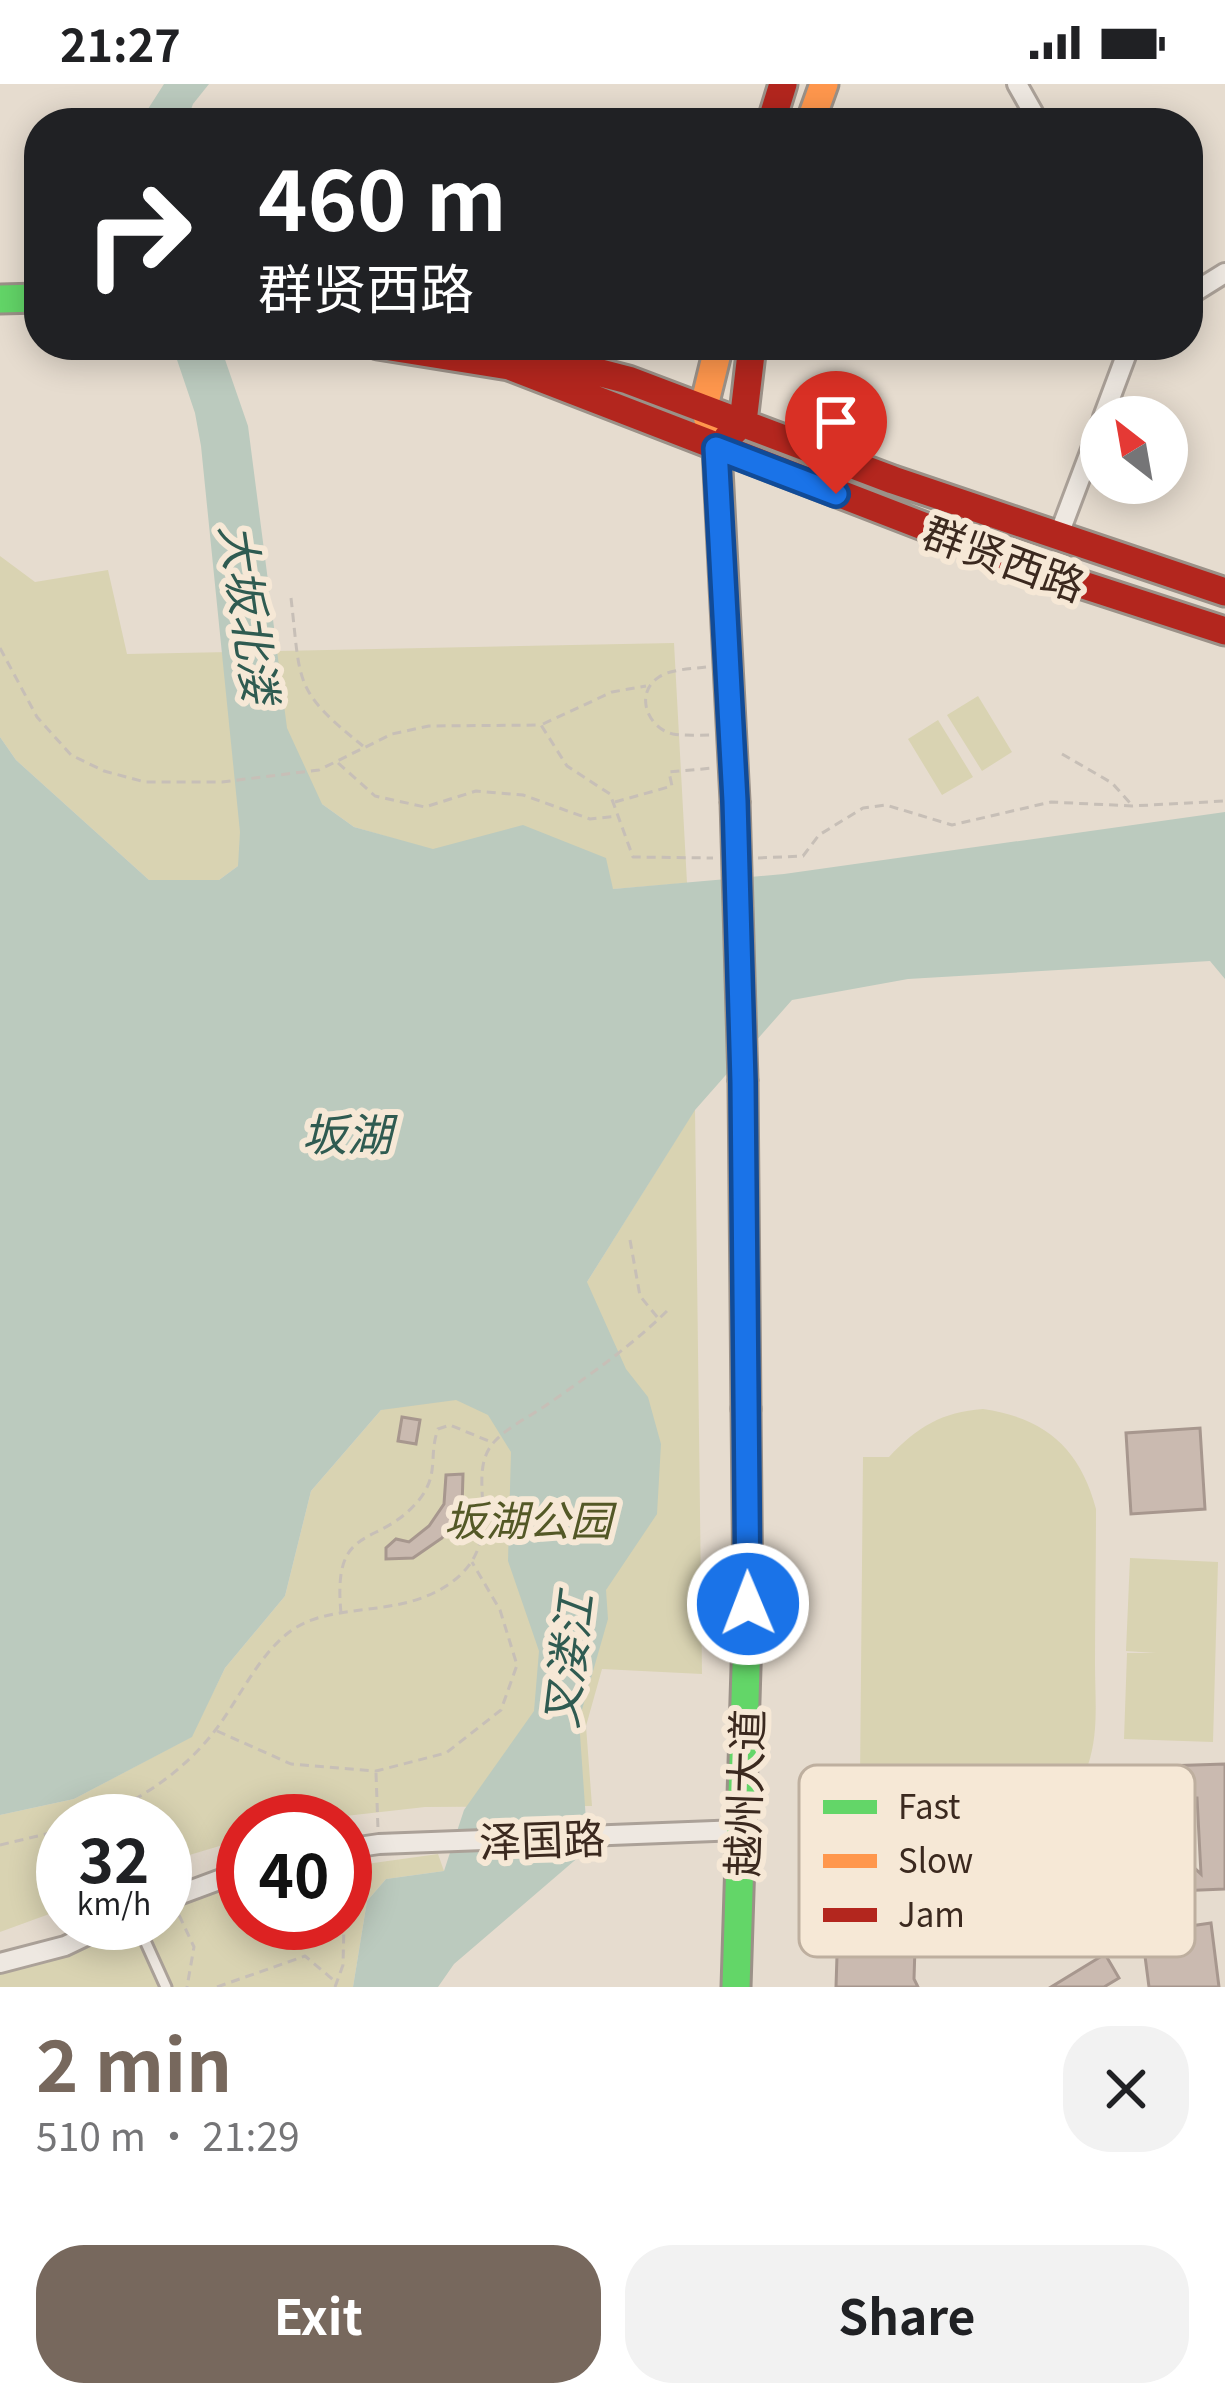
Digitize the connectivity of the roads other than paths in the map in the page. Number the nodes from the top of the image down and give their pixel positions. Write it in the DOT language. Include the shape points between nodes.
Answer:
graph roads {
  1 [pos="472,360"];
  2 [pos="557,360"];
  3 [pos="715,360"];
  4 [pos="750,360"];
  5 [pos="1124,360"];
  6 [pos="1111,396"];
  7 [pos="704,406"];
  8 [pos="743,422"];
  9 [pos="716,448"];
  10 [pos="1080,478"];
  11 [pos="1058,537"];
  12 [pos="1225,592"];
  13 [pos="1225,631"];
  14 [pos="740,1830"];
  15 [pos="372,1845"];
  16 [pos="50,1950"];
  17 [pos="149,1950"];
  18 [pos="0,1963"];
  19 [pos="166,1987"];
  20 [pos="736,1987"];
  1 -- 9 [label="main road, 群贤西路" via="509,366"];
  2 -- 7 [label="main road, 群贤西路"];
  3 -- 7 [label="main road, 越州大道"];
  4 -- 8 [label="main road"];
  5 -- 6 [label="street"];
  7 -- 8 [label="main road, 群贤西路"];
  7 -- 9 [label="main road, 越州大道"];
  8 -- 9 [label="main road"];
  8 -- 11 [label="main road, 群贤西路"];
  9 -- 13 [label="main road, 群贤西路" via="1036,570"];
  9 -- 14 [label="main road, 越州大道, bridge" via="743,1082 748,1604"];
  10 -- 11 [label="street"];
  11 -- 12 [label="main road, 群贤西路"];
  14 -- 15 [label="street, 泽国路"];
  14 -- 20 [label="main road, 越州大道"];
  16 -- 18 [label="street"];
  17 -- 19 [label="lane"];
}
